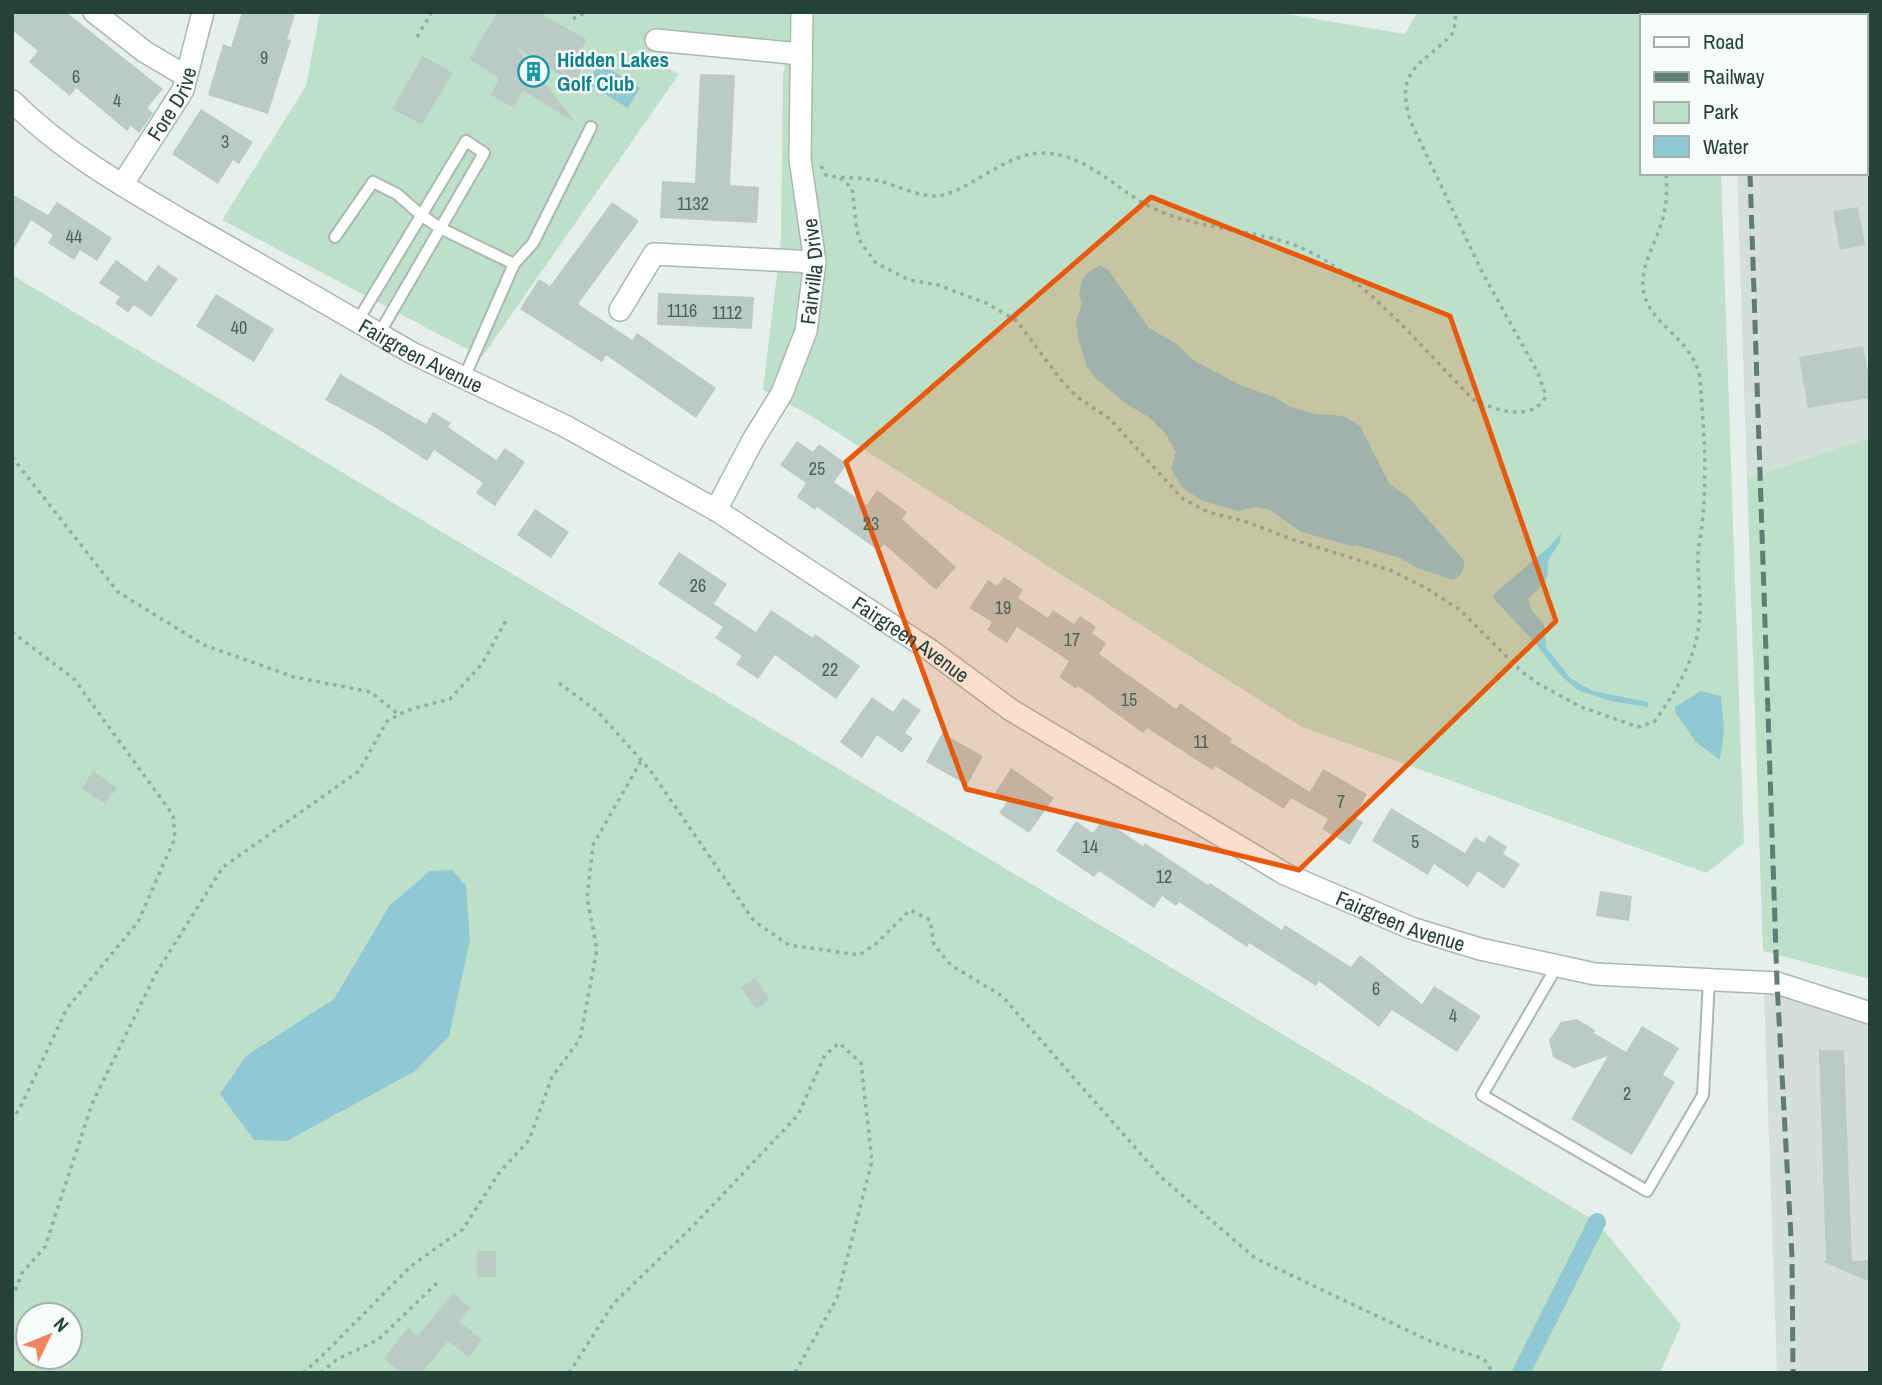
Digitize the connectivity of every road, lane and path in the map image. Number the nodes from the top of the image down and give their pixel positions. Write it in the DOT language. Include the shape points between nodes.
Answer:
graph roads {
  1 [pos="94,12"];
  2 [pos="203,12"];
  3 [pos="432,12"];
  4 [pos="586,12"];
  5 [pos="802,12"];
  6 [pos="1456,12"];
  7 [pos="573,19"];
  8 [pos="417,37"];
  9 [pos="656,40"];
  10 [pos="800,54"];
  11 [pos="187,76"];
  12 [pos="12,102"];
  13 [pos="591,127"];
  14 [pos="819,163"];
  15 [pos="1666,175"];
  16 [pos="840,178"];
  17 [pos="122,185"];
  18 [pos="421,215"];
  19 [pos="440,228"];
  20 [pos="335,237"];
  21 [pos="815,262"];
  22 [pos="514,264"];
  23 [pos="620,310"];
  24 [pos="357,322"];
  25 [pos="379,334"];
  26 [pos="464,378"];
  27 [pos="12,457"];
  28 [pos="716,510"];
  29 [pos="508,617"];
  30 [pos="12,632"];
  31 [pos="559,683"];
  32 [pos="399,715"];
  33 [pos="642,761"];
  34 [pos="1558,966"];
  35 [pos="1709,980"];
  36 [pos="1870,1013"];
  37 [pos="12,1120"];
  38 [pos="438,1282"];
  39 [pos="12,1298"];
  40 [pos="303,1373"];
  41 [pos="321,1373"];
  42 [pos="569,1373"];
  43 [pos="795,1373"];
  44 [pos="1493,1373"];
  1 -- 11 [label="street" via="145,52"];
  2 -- 11 [label="street, Fore Drive"];
  3 -- 8 [label="path"];
  4 -- 7 [label="path"];
  5 -- 10 [label="street, Fairvilla Drive"];
  6 -- 16 [label="path" via="1454,32 1408,77 1405,104 1482,272 1538,373 1546,396 1534,409 1490,408 1474,400 1358,284 1304,249 1168,215 1079,161 1042,152 1019,157 936,196 876,180"];
  9 -- 10 [label="street"];
  10 -- 21 [label="street, Fairvilla Drive" via="800,159"];
  11 -- 17 [label="street, Fore Drive" via="183,90"];
  12 -- 17 [label="street, Fairgreen Avenue" via="74,154"];
  13 -- 22 [label="lane" via="533,243"];
  14 -- 16 [label="path" via="826,175"];
  15 -- 16 [label="path" via="1663,219 1643,285 1650,308 1686,346 1698,367 1705,454 1698,546 1700,612 1698,636 1686,672 1654,722 1638,727 1581,707 1539,684 1469,617 1426,588 1368,563 1208,512 1183,499 1110,419 1069,389 1017,321 986,303 938,285 909,280 876,262 857,231 852,188"];
  17 -- 24 [label="street, Fairgreen Avenue"];
  18 -- 19 [label="lane"];
  18 -- 19 [label="lane" via="466,141 484,153"];
  18 -- 20 [label="lane" via="373,181"];
  18 -- 24 [label="lane"];
  19 -- 22 [label="lane"];
  19 -- 25 [label="lane"];
  21 -- 23 [label="street" via="654,254"];
  21 -- 28 [label="street, Fairvilla Drive" via="806,331 782,393"];
  22 -- 26 [label="lane"];
  24 -- 25 [label="street, Fairgreen Avenue"];
  25 -- 26 [label="street, Fairgreen Avenue"];
  26 -- 28 [label="street, Fairgreen Avenue" via="565,426"];
  27 -- 32 [label="path" via="118,592 204,645 294,677 371,692"];
  28 -- 34 [label="street, Fairgreen Avenue" via="930,650 1011,710 1285,874 1410,928"];
  29 -- 32 [label="path" via="482,664 450,699"];
  30 -- 37 [label="path" via="74,679 173,815 175,838 138,922 67,1008"];
  31 -- 33 [label="path" via="598,712"];
  32 -- 39 [label="path" via="387,721 359,771 223,866 155,975 92,1104 45,1247 22,1273"];
  33 -- 40 [label="path" via="593,845 587,898 597,949 580,1040 552,1077 529,1140 499,1173 463,1229 411,1266"];
  33 -- 44 [label="path" via="754,921 789,945 859,954 910,910 930,920 934,945 951,965 1003,996 1161,1177 1255,1258 1432,1342 1484,1359"];
  34 -- 35 [label="street, Fairgreen Avenue" via="1595,974"];
  34 -- 35 [label="lane" via="1482,1095 1647,1191 1703,1095"];
  35 -- 36 [label="street, Fairgreen Avenue" via="1777,983"];
  38 -- 41 [label="path" via="379,1339 336,1360"];
  42 -- 43 [label="path" via="614,1303 798,1115 825,1055 839,1043 861,1063 872,1161 837,1298"];
}
